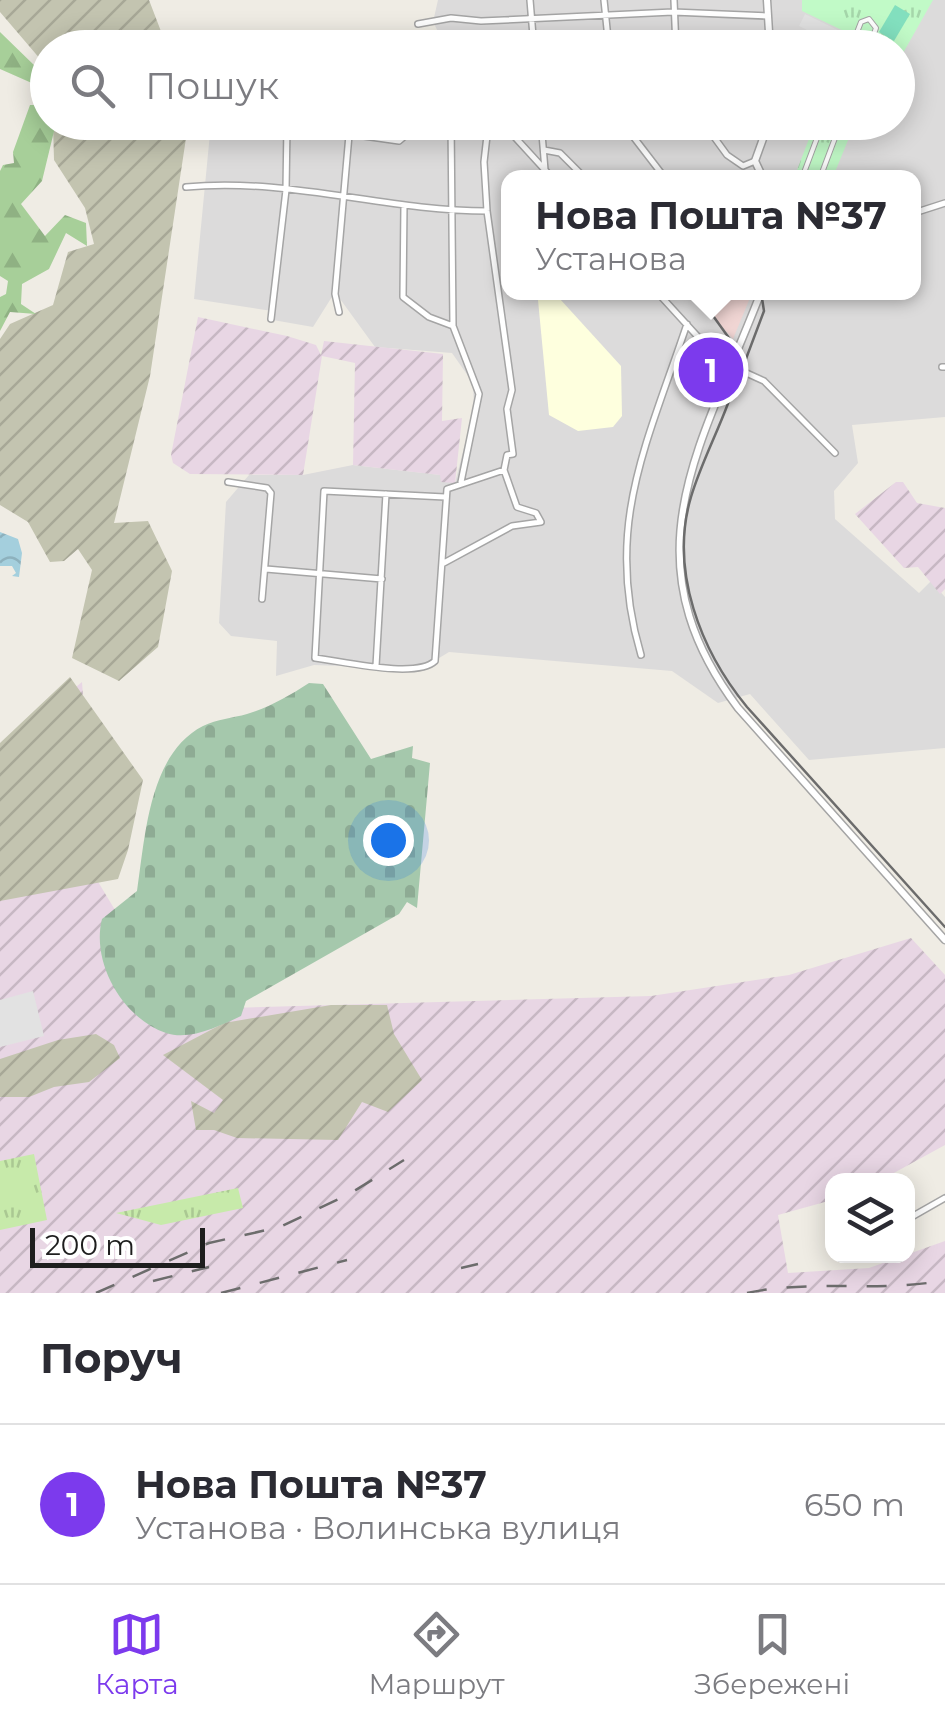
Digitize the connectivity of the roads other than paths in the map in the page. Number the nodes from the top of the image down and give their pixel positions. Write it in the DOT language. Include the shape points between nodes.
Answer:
graph roads {
  1 [pos="530,0"];
  2 [pos="604,0"];
  3 [pos="674,0"];
  4 [pos="766,0"];
  5 [pos="673,12"];
  6 [pos="605,15"];
  7 [pos="767,16"];
  8 [pos="531,18"];
  9 [pos="418,24"];
  10 [pos="532,30"];
  11 [pos="607,30"];
  12 [pos="674,30"];
  13 [pos="768,30"];
  14 [pos="858,30"];
  15 [pos="874,30"];
  16 [pos="287,140"];
  17 [pos="349,140"];
  18 [pos="452,140"];
  19 [pos="487,140"];
  20 [pos="518,140"];
  21 [pos="543,140"];
  22 [pos="631,140"];
  23 [pos="716,140"];
  24 [pos="763,140"];
  25 [pos="816,140"];
  26 [pos="834,140"];
  27 [pos="544,150"];
  28 [pos="755,162"];
  29 [pos="545,170"];
  30 [pos="576,170"];
  31 [pos="658,170"];
  32 [pos="760,170"];
  33 [pos="805,170"];
  34 [pos="823,170"];
  35 [pos="186,187"];
  36 [pos="286,190"];
  37 [pos="344,196"];
  38 [pos="945,203"];
  39 [pos="404,205"];
  40 [pos="455,211"];
  41 [pos="487,211"];
  42 [pos="921,211"];
  43 [pos="664,300"];
  44 [pos="758,300"];
  45 [pos="339,312"];
  46 [pos="272,319"];
  47 [pos="686,324"];
  48 [pos="453,326"];
  49 [pos="733,366"];
  50 [pos="835,453"];
  51 [pos="504,470"];
  52 [pos="228,482"];
  53 [pos="461,483"];
  54 [pos="386,494"];
  55 [pos="445,497"];
  56 [pos="442,564"];
  57 [pos="266,569"];
  58 [pos="320,574"];
  59 [pos="382,579"];
  60 [pos="262,599"];
  61 [pos="641,655"];
  62 [pos="376,666"];
  63 [pos="945,940"];
  64 [pos="945,1198"];
  65 [pos="915,1215"];
  1 -- 8 [label="street"];
  2 -- 6 [label="street"];
  3 -- 5 [label="street"];
  4 -- 7 [label="street"];
  5 -- 6 [label="street"];
  5 -- 7 [label="street"];
  5 -- 12 [label="street"];
  6 -- 8 [label="street"];
  6 -- 11 [label="street"];
  7 -- 13 [label="street"];
  8 -- 9 [label="street"];
  8 -- 10 [label="street"];
  14 -- 15 [label="street" via="868,19"];
  16 -- 36 [label="street"];
  17 -- 37 [label="street"];
  18 -- 40 [label="street"];
  19 -- 41 [label="street"];
  20 -- 29 [label="street"];
  21 -- 27 [label="street"];
  22 -- 31 [label="street"];
  23 -- 28 [label="street" via="743,166"];
  24 -- 28 [label="street"];
  25 -- 33 [label="street"];
  26 -- 34 [label="street"];
  27 -- 29 [label="street"];
  27 -- 30 [label="street" via="560,153"];
  28 -- 32 [label="street"];
  35 -- 36 [label="street" via="235,182"];
  36 -- 37 [label="street"];
  36 -- 46 [label="street"];
  37 -- 39 [label="street"];
  37 -- 45 [label="street"];
  38 -- 42 [label="street"];
  39 -- 40 [label="street"];
  39 -- 48 [label="street" via="404,297"];
  40 -- 41 [label="street"];
  40 -- 48 [label="street"];
  41 -- 51 [label="street" via="512,390 507,408 513,454 506,455"];
  43 -- 47 [label="street"];
  44 -- 49 [label="street"];
  47 -- 49 [label="street"];
  47 -- 61 [label="street" via="625,530 624,582"];
  48 -- 53 [label="street" via="479,394"];
  49 -- 50 [label="street" via="764,381"];
  49 -- 63 [label="street" via="678,518 691,630 738,708"];
  51 -- 53 [label="street"];
  51 -- 56 [label="street" via="517,507 541,522 512,526"];
  52 -- 57 [label="street" via="267,488"];
  53 -- 55 [label="street"];
  54 -- 55 [label="street"];
  54 -- 58 [label="street" via="324,491"];
  54 -- 59 [label="street"];
  55 -- 56 [label="street"];
  56 -- 62 [label="street" via="435,661 424,670"];
  57 -- 58 [label="street"];
  57 -- 60 [label="street"];
  58 -- 59 [label="street"];
  58 -- 62 [label="street" via="315,658"];
  59 -- 62 [label="street"];
  64 -- 65 [label="street"];
}
